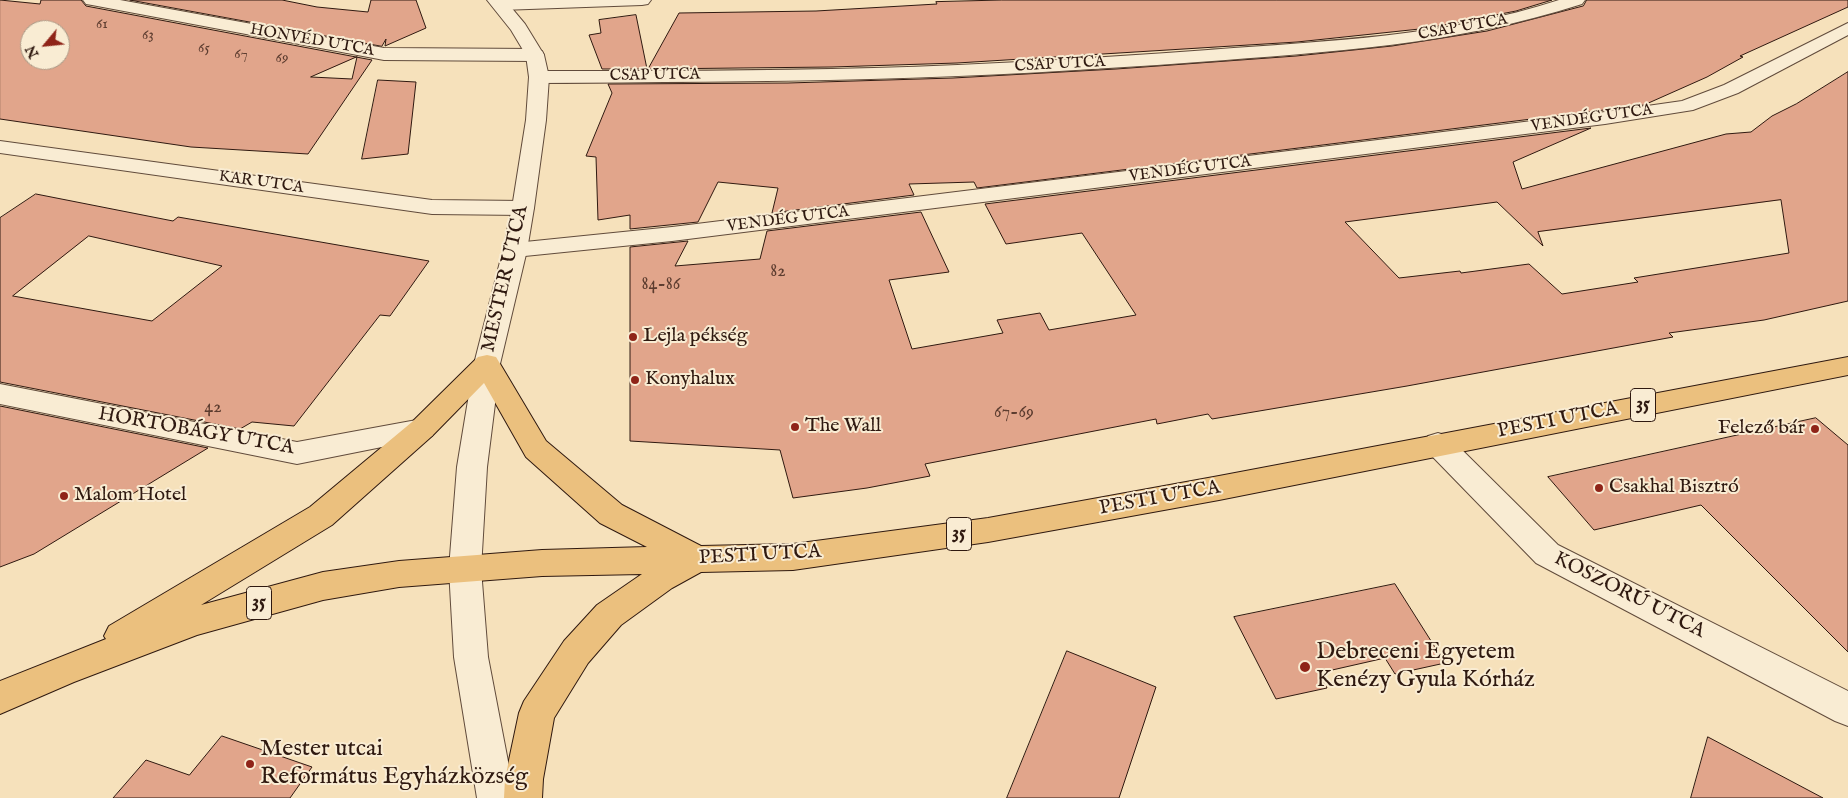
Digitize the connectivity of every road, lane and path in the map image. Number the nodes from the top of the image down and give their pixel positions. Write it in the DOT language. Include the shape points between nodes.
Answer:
graph roads {
  1 [pos="92,0"];
  2 [pos="642,0"];
  3 [pos="1576,0"];
  4 [pos="499,3"];
  5 [pos="1848,28"];
  6 [pos="535,55"];
  7 [pos="538,77"];
  8 [pos="0,147"];
  9 [pos="523,208"];
  10 [pos="515,250"];
  11 [pos="487,364"];
  12 [pos="1848,366"];
  13 [pos="0,394"];
  14 [pos="422,429"];
  15 [pos="1438,444"];
  16 [pos="698,559"];
  17 [pos="465,570"];
  18 [pos="62,671"];
  19 [pos="0,698"];
  20 [pos="1848,709"];
  21 [pos="496,798"];
  22 [pos="523,798"];
  1 -- 6 [label="street, HONVÉD UTCA" via="384,54"];
  2 -- 4 [label="street"];
  3 -- 7 [label="street, CSAP UTCA" via="1471,30 1393,40 1166,59 922,72"];
  4 -- 6 [label="street, MESTER UTCA"];
  5 -- 10 [label="street, VENDÉG UTCA" via="1746,82 1686,106 712,229"];
  6 -- 7 [label="street, MESTER UTCA"];
  7 -- 9 [label="street, MESTER UTCA" via="536,120"];
  8 -- 9 [label="street, KAR UTCA" via="432,207"];
  9 -- 10 [label="street, MESTER UTCA"];
  10 -- 11 [label="street, MESTER UTCA"];
  11 -- 14 [label="main road"];
  11 -- 16 [label="main road" via="536,449 611,514"];
  11 -- 17 [label="street, MESTER UTCA" via="472,466"];
  12 -- 15 [label="main road, PESTI UTCA / 35"];
  13 -- 14 [label="street, HORTOBÁGY UTCA" via="297,453"];
  14 -- 18 [label="main road" via="321,516"];
  15 -- 16 [label="main road, PESTI UTCA / 35" via="988,530 793,557"];
  15 -- 20 [label="street, KOSZORÚ UTCA" via="1547,554"];
  16 -- 17 [label="main road, PESTI UTCA / 35" via="542,563"];
  16 -- 22 [label="main road" via="660,578 610,615 576,652 537,712"];
  17 -- 18 [label="main road, 35" via="399,574 323,586 194,622"];
  17 -- 21 [label="street, MESTER UTCA" via="471,657"];
  18 -- 19 [label="main road, 35"];
}
